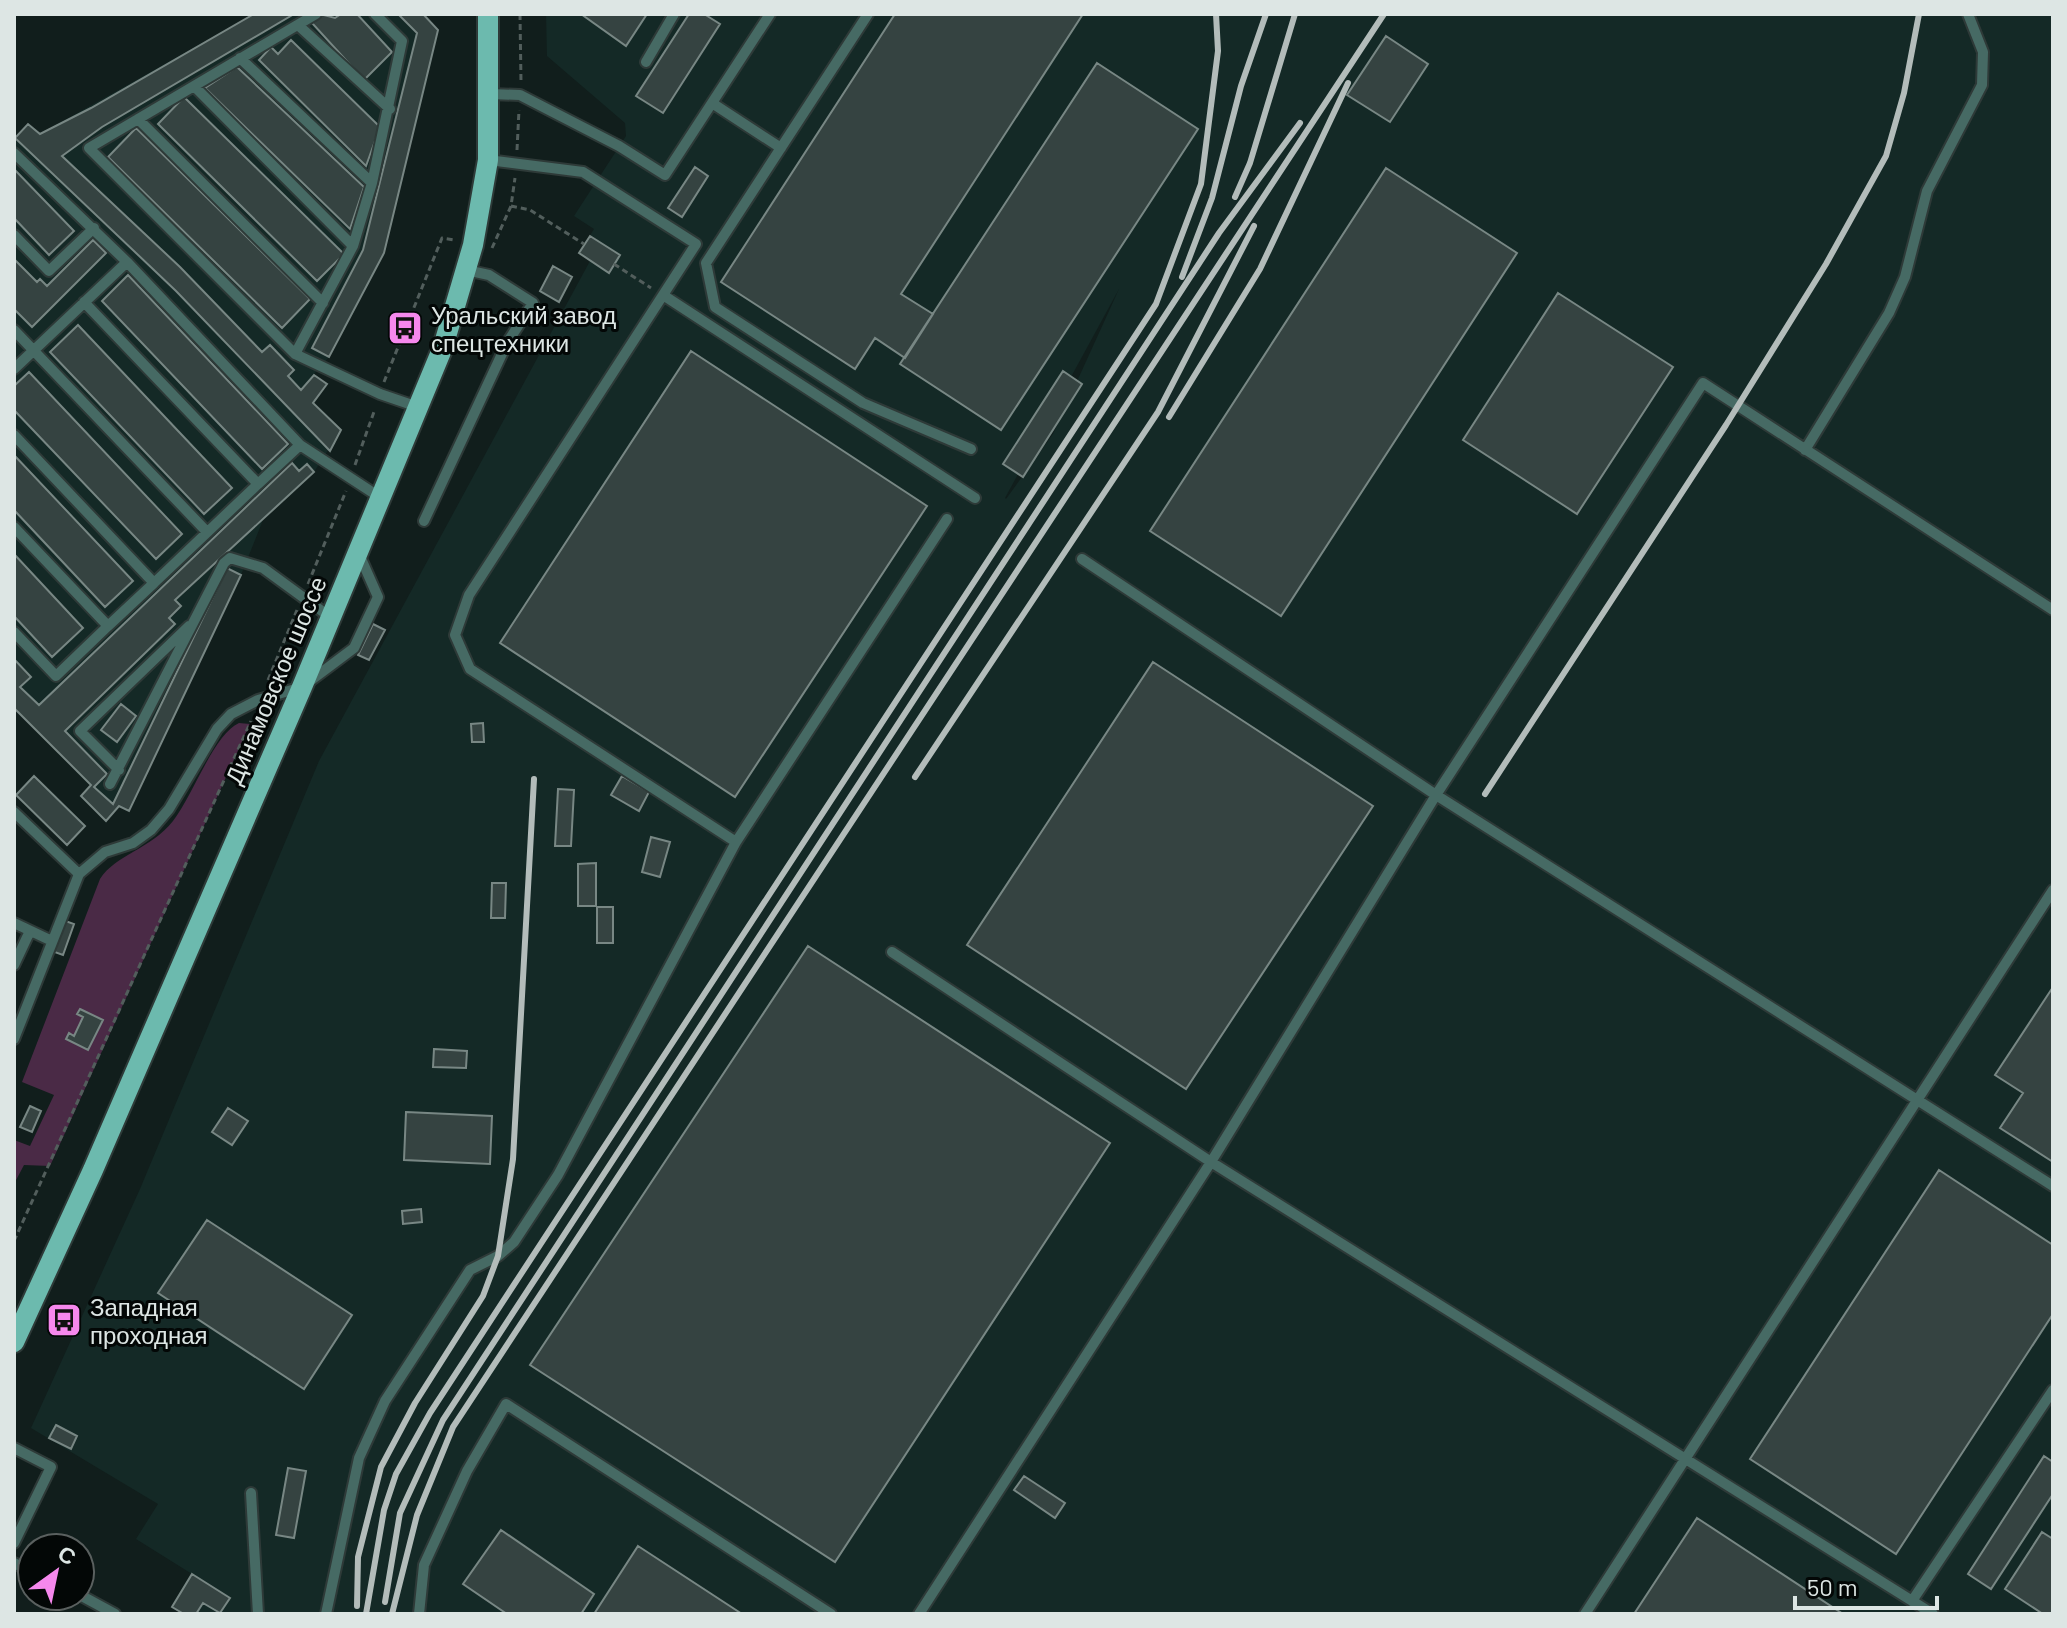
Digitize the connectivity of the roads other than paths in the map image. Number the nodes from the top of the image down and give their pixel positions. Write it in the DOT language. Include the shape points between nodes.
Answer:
graph roads {
  1 [pos="316,14"];
  2 [pos="375,14"];
  3 [pos="488,14"];
  4 [pos="674,14"];
  5 [pos="770,14"];
  6 [pos="868,14"];
  7 [pos="1968,14"];
  8 [pos="298,25"];
  9 [pos="240,58"];
  10 [pos="646,62"];
  11 [pos="194,86"];
  12 [pos="490,94"];
  13 [pos="712,103"];
  14 [pos="390,109"];
  15 [pos="138,119"];
  16 [pos="781,148"];
  17 [pos="14,153"];
  18 [pos="488,160"];
  19 [pos="372,183"];
  20 [pos="94,228"];
  21 [pos="14,235"];
  22 [pos="353,246"];
  23 [pos="127,262"];
  24 [pos="466,270"];
  25 [pos="663,295"];
  26 [pos="84,302"];
  27 [pos="323,303"];
  28 [pos="14,330"];
  29 [pos="34,351"];
  30 [pos="295,354"];
  31 [pos="14,369"];
  32 [pos="418,407"];
  33 [pos="14,435"];
  34 [pos="300,445"];
  35 [pos="971,449"];
  36 [pos="1805,450"];
  37 [pos="258,484"];
  38 [pos="381,498"];
  39 [pos="975,498"];
  40 [pos="947,519"];
  41 [pos="424,521"];
  42 [pos="14,527"];
  43 [pos="207,532"];
  44 [pos="358,551"];
  45 [pos="1082,559"];
  46 [pos="154,583"];
  47 [pos="2053,610"];
  48 [pos="330,617"];
  49 [pos="195,621"];
  50 [pos="108,626"];
  51 [pos="14,632"];
  52 [pos="302,687"];
  53 [pos="119,770"];
  54 [pos="110,784"];
  55 [pos="1436,795"];
  56 [pos="14,812"];
  57 [pos="736,842"];
  58 [pos="79,874"];
  59 [pos="2053,890"];
  60 [pos="14,923"];
  61 [pos="30,931"];
  62 [pos="52,941"];
  63 [pos="892,952"];
  64 [pos="14,965"];
  65 [pos="14,1039"];
  66 [pos="1917,1100"];
  67 [pos="1211,1162"];
  68 [pos="2053,1186"];
  69 [pos="14,1342"];
  70 [pos="2053,1390"];
  71 [pos="14,1448"];
  72 [pos="1687,1460"];
  73 [pos="251,1493"];
  74 [pos="14,1543"];
  75 [pos="1912,1601"];
  76 [pos="96,1604"];
  77 [pos="115,1614"];
  78 [pos="258,1614"];
  79 [pos="326,1614"];
  80 [pos="419,1614"];
  81 [pos="831,1614"];
  82 [pos="919,1614"];
  83 [pos="1585,1614"];
  84 [pos="1933,1614"];
  1 -- 8 [label="lane"];
  2 -- 14 [label="lane" via="402,41"];
  3 -- 12 [label="main road, Динамовское шоссе"];
  4 -- 10 [label="lane"];
  5 -- 13 [label="lane"];
  6 -- 16 [label="lane"];
  7 -- 36 [label="lane" via="1983,52 1982,85 1927,191 1905,277 1889,313"];
  8 -- 9 [label="lane"];
  8 -- 14 [label="lane"];
  9 -- 11 [label="lane"];
  9 -- 19 [label="lane"];
  11 -- 15 [label="lane"];
  11 -- 22 [label="lane"];
  12 -- 13 [label="lane" via="520,95 665,175"];
  12 -- 18 [label="main road, Динамовское шоссе"];
  13 -- 16 [label="lane"];
  14 -- 19 [label="lane"];
  15 -- 27 [label="lane"];
  15 -- 30 [label="lane" via="89,148"];
  16 -- 35 [label="lane" via="706,263 715,307 863,403"];
  17 -- 20 [label="lane"];
  18 -- 24 [label="main road, Динамовское шоссе"];
  18 -- 25 [label="lane" via="583,172 696,244"];
  19 -- 22 [label="lane"];
  20 -- 21 [label="lane" via="49,271"];
  20 -- 23 [label="lane"];
  22 -- 27 [label="lane"];
  23 -- 26 [label="lane"];
  23 -- 34 [label="lane"];
  24 -- 32 [label="main road, Динамовское шоссе"];
  24 -- 41 [label="lane" via="489,275 533,303 507,343"];
  25 -- 39 [label="lane"];
  25 -- 57 [label="lane" via="469,595 455,635 470,669"];
  26 -- 29 [label="lane"];
  26 -- 37 [label="lane"];
  27 -- 30 [label="lane"];
  28 -- 29 [label="lane"];
  29 -- 31 [label="lane"];
  29 -- 43 [label="lane"];
  30 -- 32 [label="lane"];
  32 -- 38 [label="main road, Динамовское шоссе"];
  33 -- 46 [label="lane"];
  34 -- 37 [label="lane"];
  34 -- 38 [label="lane"];
  36 -- 47 [label="lane"];
  36 -- 55 [label="lane" via="1703,383"];
  37 -- 43 [label="lane"];
  38 -- 44 [label="main road, Динамовское шоссе"];
  40 -- 57 [label="lane"];
  42 -- 50 [label="lane"];
  43 -- 46 [label="lane"];
  44 -- 48 [label="main road, Динамовское шоссе"];
  44 -- 52 [label="lane" via="378,597 354,648"];
  45 -- 55 [label="lane"];
  46 -- 50 [label="lane"];
  48 -- 49 [label="lane" via="263,568 230,558"];
  48 -- 52 [label="main road, Динамовское шоссе"];
  49 -- 53 [label="lane"];
  49 -- 53 [label="lane" via="80,731"];
  50 -- 51 [label="lane" via="56,676"];
  52 -- 58 [label="lane" via="231,714 151,830 105,852"];
  52 -- 69 [label="main road, Динамовское шоссе"];
  53 -- 54 [label="lane"];
  55 -- 66 [label="lane"];
  55 -- 67 [label="lane"];
  56 -- 58 [label="lane"];
  57 -- 79 [label="lane" via="558,1175 514,1242 470,1270 385,1401 359,1458"];
  58 -- 62 [label="lane"];
  59 -- 66 [label="lane"];
  60 -- 61 [label="lane"];
  61 -- 62 [label="lane"];
  61 -- 64 [label="lane"];
  62 -- 65 [label="lane"];
  63 -- 67 [label="lane"];
  66 -- 68 [label="lane"];
  66 -- 72 [label="lane"];
  67 -- 72 [label="lane"];
  67 -- 82 [label="lane"];
  70 -- 75 [label="lane"];
  71 -- 74 [label="lane" via="51,1467"];
  72 -- 75 [label="lane"];
  72 -- 83 [label="lane"];
  73 -- 78 [label="lane"];
  75 -- 84 [label="lane"];
  76 -- 77 [label="lane"];
  80 -- 81 [label="lane" via="424,1565 467,1471 506,1404"];
}
